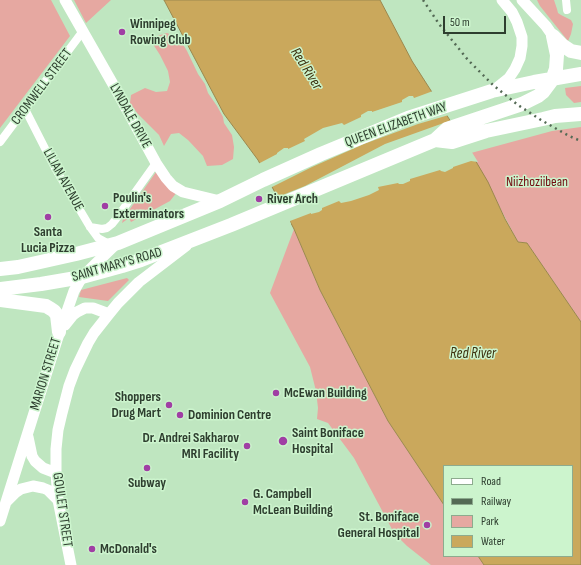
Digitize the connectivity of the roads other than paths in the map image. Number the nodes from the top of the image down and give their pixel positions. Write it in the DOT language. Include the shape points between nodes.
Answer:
graph roads {
  1 [pos="65,0"];
  2 [pos="502,0"];
  3 [pos="566,0"];
  4 [pos="525,1"];
  5 [pos="567,10"];
  6 [pos="83,31"];
  7 [pos="553,36"];
  8 [pos="581,53"];
  9 [pos="581,74"];
  10 [pos="552,80"];
  11 [pos="492,91"];
  12 [pos="25,109"];
  13 [pos="581,114"];
  14 [pos="435,140"];
  15 [pos="0,142"];
  16 [pos="156,163"];
  17 [pos="220,201"];
  18 [pos="231,225"];
  19 [pos="90,227"];
  20 [pos="193,241"];
  21 [pos="113,244"];
  22 [pos="18,267"];
  23 [pos="0,269"];
  24 [pos="82,277"];
  25 [pos="2,293"];
  26 [pos="109,314"];
  27 [pos="60,332"];
  28 [pos="28,435"];
  29 [pos="56,473"];
  30 [pos="58,500"];
  31 [pos="6,502"];
  32 [pos="0,521"];
  33 [pos="71,565"];
  1 -- 6 [label="main road, LYNDALE DRIVE"];
  2 -- 11 [label="main road" via="518,22 522,37 521,52 512,74"];
  3 -- 5 [label="street"];
  4 -- 7 [label="main road"];
  6 -- 12 [label="street, CROMWELL STREET"];
  6 -- 16 [label="main road, LYNDALE DRIVE"];
  7 -- 8 [label="highway" via="571,51"];
  7 -- 10 [label="highway" via="558,59"];
  9 -- 10 [label="highway, QUEEN ELIZABETH WAY"];
  10 -- 11 [label="highway, QUEEN ELIZABETH WAY"];
  10 -- 14 [label="highway" via="534,99 447,129"];
  11 -- 17 [label="highway, QUEEN ELIZABETH WAY" via="408,118 350,141"];
  12 -- 15 [label="street, CROMWELL STREET"];
  12 -- 19 [label="street, LILIAN AVENUE" via="55,168"];
  13 -- 14 [label="highway, QUEEN ELIZABETH WAY" via="555,116 486,131 452,142"];
  14 -- 18 [label="highway, QUEEN ELIZABETH WAY"];
  16 -- 17 [label="main road, LYNDALE DRIVE" via="168,181 179,190"];
  16 -- 19 [label="street" via="112,224 102,229"];
  17 -- 21 [label="highway, SAINT MARY'S ROAD"];
  18 -- 20 [label="highway, SAINT MARY'S ROAD"];
  19 -- 21 [label="street, LILIAN AVENUE" via="98,238"];
  20 -- 24 [label="highway, SAINT MARY'S ROAD" via="135,262"];
  20 -- 26 [label="main road, GOULET STREET" via="139,282"];
  21 -- 22 [label="highway, SAINT MARY'S ROAD"];
  21 -- 24 [label="main road, MARION STREET"];
  22 -- 23 [label="highway, SAINT MARY'S ROAD"];
  22 -- 25 [label="highway"];
  24 -- 25 [label="highway, SAINT MARY'S ROAD"];
  24 -- 27 [label="main road, MARION STREET" via="74,290"];
  25 -- 27 [label="highway" via="51,308 57,315"];
  26 -- 27 [label="main road" via="85,308 73,315"];
  26 -- 29 [label="main road, GOULET STREET" via="88,344 69,386 58,430"];
  27 -- 28 [label="main road, MARION STREET"];
  28 -- 29 [label="main road" via="35,461 43,468"];
  28 -- 31 [label="main road, MARION STREET"];
  29 -- 30 [label="main road, GOULET STREET"];
  30 -- 31 [label="main road" via="48,490 33,486 15,493"];
  30 -- 33 [label="main road, GOULET STREET"];
  31 -- 32 [label="main road, MARION STREET"];
}
